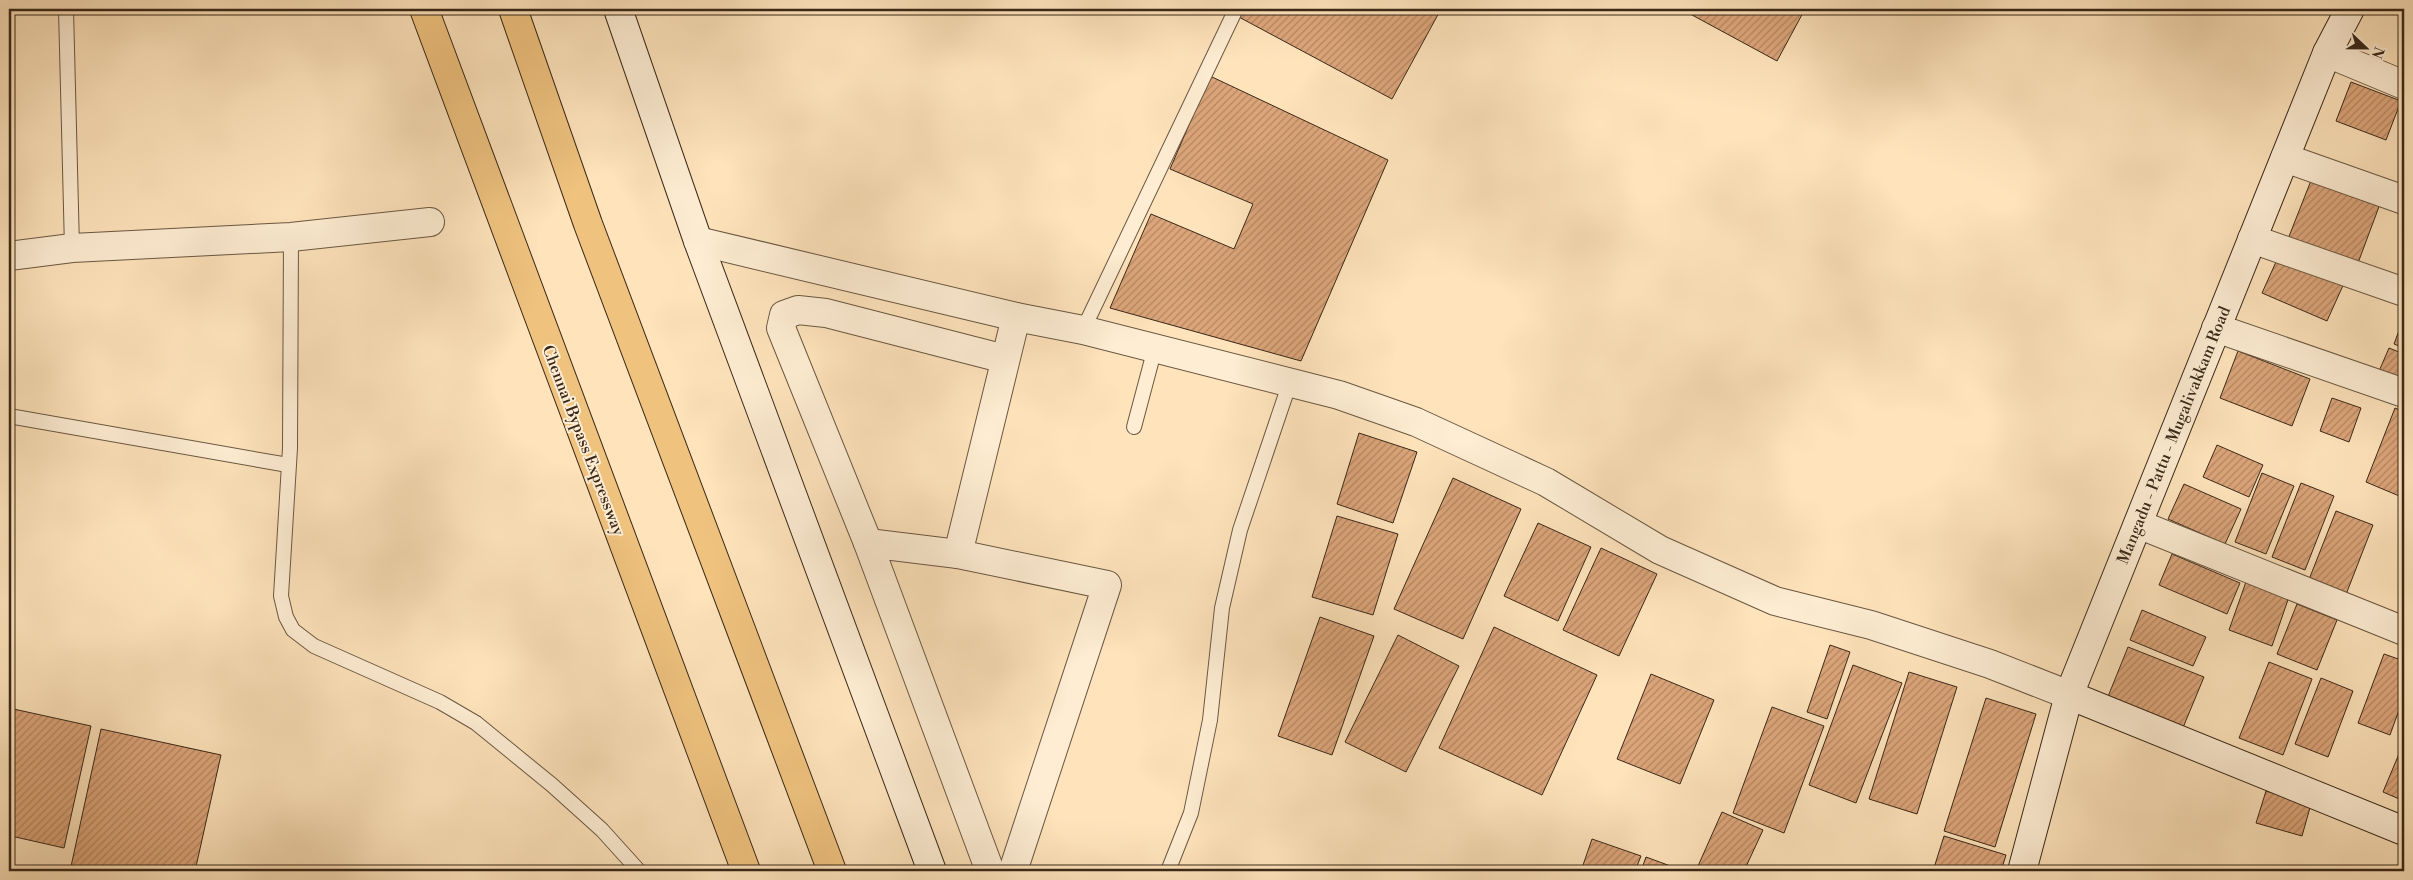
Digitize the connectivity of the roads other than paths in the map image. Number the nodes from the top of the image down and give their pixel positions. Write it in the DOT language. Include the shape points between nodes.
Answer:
graph roads {
  1 [pos="66,9"];
  2 [pos="424,9"];
  3 [pos="513,9"];
  4 [pos="618,9"];
  5 [pos="1236,9"];
  6 [pos="2350,9"];
  7 [pos="2327,53"];
  8 [pos="2404,85"];
  9 [pos="2285,158"];
  10 [pos="2404,200"];
  11 [pos="430,222"];
  12 [pos="291,237"];
  13 [pos="2252,239"];
  14 [pos="698,241"];
  15 [pos="72,248"];
  16 [pos="9,256"];
  17 [pos="2404,292"];
  18 [pos="1016,317"];
  19 [pos="2216,328"];
  20 [pos="1083,330"];
  21 [pos="1155,348"];
  22 [pos="1006,359"];
  23 [pos="1290,382"];
  24 [pos="2404,393"];
  25 [pos="9,416"];
  26 [pos="1134,427"];
  27 [pos="288,466"];
  28 [pos="2138,524"];
  29 [pos="868,543"];
  30 [pos="958,554"];
  31 [pos="2404,631"];
  32 [pos="2069,695"];
  33 [pos="2404,832"];
  34 [pos="638,871"];
  35 [pos="746,871"];
  36 [pos="832,871"];
  37 [pos="932,871"];
  38 [pos="990,871"];
  39 [pos="1013,871"];
  40 [pos="1168,871"];
  41 [pos="2022,871"];
  1 -- 15 [label="lane"];
  2 -- 35 [label="highway, Chennai Bypass Expressway"];
  3 -- 36 [label="highway" via="588,224"];
  4 -- 14 [label="street"];
  5 -- 20 [label="lane"];
  6 -- 7 [label="street, Mangadu - Pattu - Mugalivakkam Road"];
  7 -- 8 [label="street"];
  7 -- 9 [label="street, Mangadu - Pattu - Mugalivakkam Road"];
  9 -- 10 [label="street"];
  9 -- 13 [label="street, Mangadu - Pattu - Mugalivakkam Road"];
  11 -- 12 [label="street"];
  12 -- 15 [label="street"];
  12 -- 27 [label="lane"];
  13 -- 17 [label="street"];
  13 -- 19 [label="street, Mangadu - Pattu - Mugalivakkam Road"];
  14 -- 18 [label="street"];
  14 -- 37 [label="street"];
  15 -- 16 [label="street"];
  18 -- 20 [label="street"];
  18 -- 22 [label="street"];
  19 -- 24 [label="street"];
  19 -- 28 [label="street, Mangadu - Pattu - Mugalivakkam Road"];
  20 -- 21 [label="street"];
  21 -- 23 [label="street"];
  21 -- 26 [label="lane"];
  22 -- 29 [label="street" via="826,313 798,310 784,315 781,328"];
  22 -- 30 [label="street"];
  23 -- 32 [label="street" via="1416,422 1546,482 1660,550 1775,601 1870,625 1990,664"];
  23 -- 40 [label="lane" via="1240,530 1222,608 1210,720 1191,813"];
  25 -- 27 [label="lane"];
  27 -- 34 [label="lane" via="281,596 293,630 314,646 440,702 476,723 602,830"];
  28 -- 31 [label="street"];
  28 -- 32 [label="street, Mangadu - Pattu - Mugalivakkam Road"];
  29 -- 30 [label="street"];
  29 -- 38 [label="street"];
  30 -- 39 [label="street" via="1107,585"];
  32 -- 33 [label="street"];
  32 -- 41 [label="street, Mangadu - Pattu - Mugalivakkam Road"];
}
